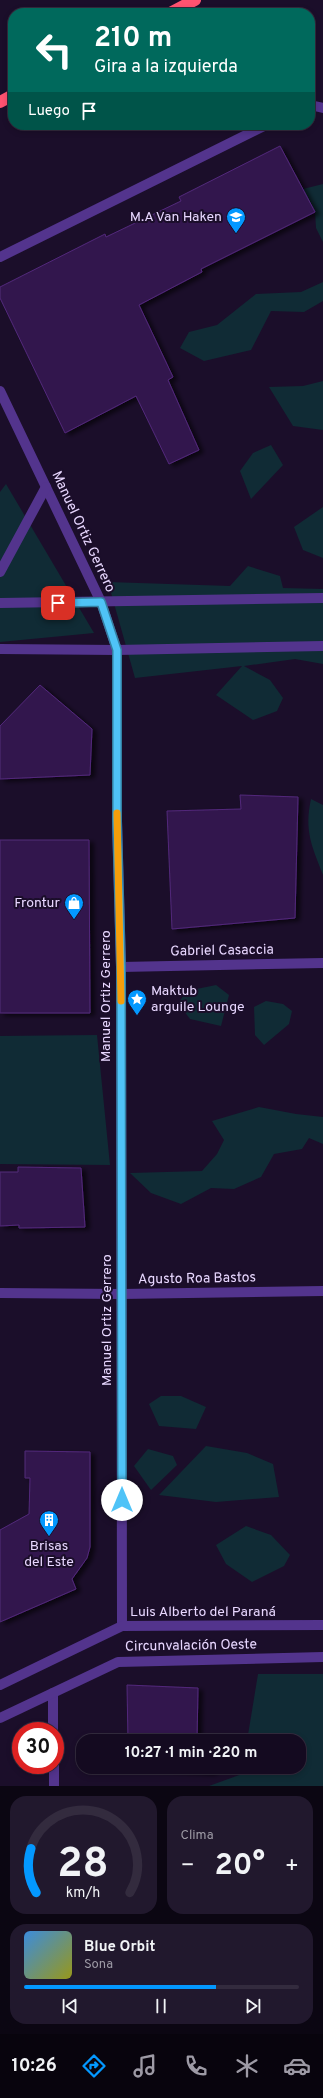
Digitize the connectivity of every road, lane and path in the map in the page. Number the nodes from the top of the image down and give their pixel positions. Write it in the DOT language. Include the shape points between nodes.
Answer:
graph roads {
  1 [pos="195,0"];
  2 [pos="180,8"];
  3 [pos="256,130"];
  4 [pos="0,257"];
  5 [pos="0,391"];
  6 [pos="46,487"];
  7 [pos="0,572"];
  8 [pos="323,598"];
  9 [pos="101,602"];
  10 [pos="0,603"];
  11 [pos="323,646"];
  12 [pos="0,649"];
  13 [pos="117,650"];
  14 [pos="323,963"];
  15 [pos="121,967"];
  16 [pos="323,1291"];
  17 [pos="0,1293"];
  18 [pos="121,1294"];
  19 [pos="323,1625"];
  20 [pos="122,1626"];
  21 [pos="323,1657"];
  22 [pos="0,1685"];
  23 [pos="53,1693"];
  24 [pos="0,1718"];
  25 [pos="53,1722"];
  26 [pos="54,1774"];
  27 [pos="54,1786"];
  1 -- 2 [label="highway"];
  3 -- 4 [label="street"];
  5 -- 6 [label="street, Manuel Ortiz Gerrero"];
  6 -- 7 [label="street"];
  6 -- 9 [label="street, Manuel Ortiz Gerrero"];
  8 -- 9 [label="street"];
  9 -- 10 [label="street"];
  9 -- 13 [label="street, Manuel Ortiz Gerrero"];
  11 -- 13 [label="street"];
  12 -- 13 [label="street"];
  13 -- 15 [label="street, Manuel Ortiz Gerrero" via="117,821"];
  14 -- 15 [label="street, Gabriel Casaccia"];
  15 -- 18 [label="street, Manuel Ortiz Gerrero"];
  16 -- 18 [label="street, Agusto Roa Bastos"];
  17 -- 18 [label="street, Agusto Roa Bastos"];
  18 -- 20 [label="street, Manuel Ortiz Gerrero"];
  19 -- 20 [label="street, Luis Alberto del Paraná"];
  20 -- 22 [label="street, Luis Alberto del Paraná"];
  21 -- 23 [label="street, Circunvalación Oeste" via="118,1662"];
  23 -- 24 [label="street, Circunvalación Oeste"];
  23 -- 25 [label="street"];
  26 -- 27 [label="street"];
}
